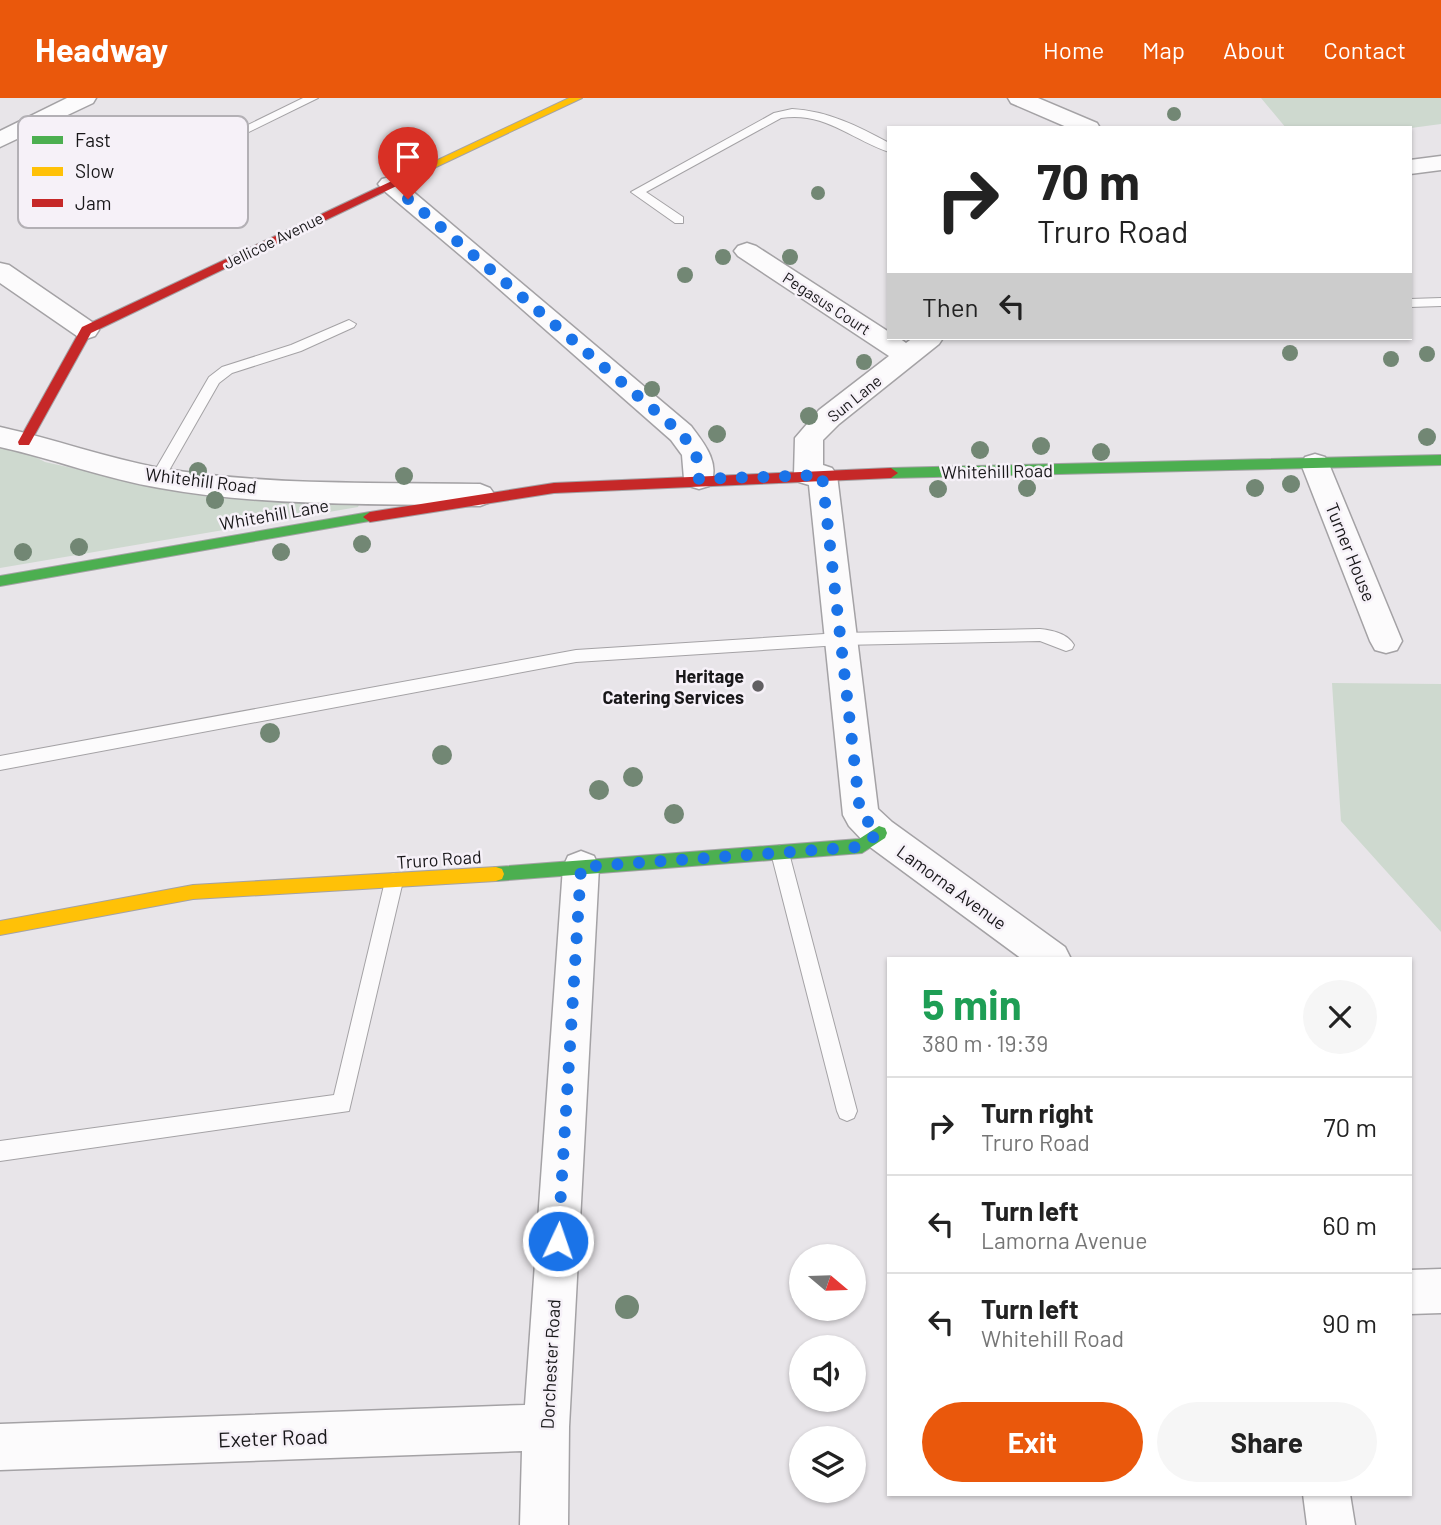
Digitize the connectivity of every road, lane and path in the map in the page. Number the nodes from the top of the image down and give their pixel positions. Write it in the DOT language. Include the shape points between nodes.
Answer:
graph roads {
  1 [pos="85,98"];
  2 [pos="312,98"];
  3 [pos="577,98"];
  4 [pos="1019,98"];
  5 [pos="49,116"];
  6 [pos="1084,126"];
  7 [pos="248,129"];
  8 [pos="18,131"];
  9 [pos="0,140"];
  10 [pos="887,147"];
  11 [pos="1441,163"];
  12 [pos="1412,167"];
  13 [pos="390,184"];
  14 [pos="679,220"];
  15 [pos="747,251"];
  16 [pos="0,271"];
  17 [pos="1441,302"];
  18 [pos="1412,303"];
  19 [pos="349,324"];
  20 [pos="86,330"];
  21 [pos="927,340"];
  22 [pos="906,355"];
  23 [pos="12,439"];
  24 [pos="1441,460"];
  25 [pos="1315,464"];
  26 [pos="816,475"];
  27 [pos="158,477"];
  28 [pos="699,479"];
  29 [pos="554,488"];
  30 [pos="490,496"];
  31 [pos="0,581"];
  32 [pos="840,639"];
  33 [pos="1386,641"];
  34 [pos="1066,645"];
  35 [pos="0,763"];
  36 [pos="878,834"];
  37 [pos="780,853"];
  38 [pos="581,867"];
  39 [pos="394,881"];
  40 [pos="0,928"];
  41 [pos="1049,957"];
  42 [pos="847,1111"];
  43 [pos="0,1151"];
  44 [pos="1441,1291"];
  45 [pos="1412,1292"];
  46 [pos="546,1427"];
  47 [pos="0,1447"];
  48 [pos="1326,1496"];
  49 [pos="544,1525"];
  50 [pos="1331,1525"];
  1 -- 5 [label="street"];
  2 -- 7 [label="lane"];
  3 -- 13 [label="street, Jellicoe Avenue"];
  4 -- 6 [label="street"];
  8 -- 9 [label="street"];
  10 -- 14 [label="lane" via="817,117 778,115 637,192"];
  11 -- 12 [label="street"];
  13 -- 20 [label="street, Jellicoe Avenue"];
  13 -- 28 [label="street" via="681,433 696,453"];
  15 -- 22 [label="street, Pegasus Court"];
  16 -- 20 [label="street"];
  17 -- 18 [label="lane"];
  19 -- 27 [label="lane" via="296,348 227,370 214,380"];
  20 -- 23 [label="street"];
  21 -- 22 [label="street, Sun Lane"];
  22 -- 26 [label="street, Sun Lane" via="809,438"];
  23 -- 27 [label="street, Whitehill Road"];
  24 -- 25 [label="street, Whitehill Road"];
  25 -- 26 [label="street, Whitehill Road"];
  25 -- 33 [label="street, Turner House"];
  26 -- 28 [label="street, Whitehill Road"];
  26 -- 32 [label="street, Lamorna Avenue"];
  27 -- 30 [label="street, Whitehill Road" via="279,490"];
  28 -- 29 [label="street, Whitehill Road"];
  29 -- 30 [label="street, Whitehill Lane"];
  30 -- 31 [label="street, Whitehill Lane"];
  32 -- 34 [label="lane" via="1040,635"];
  32 -- 35 [label="lane" via="576,656"];
  32 -- 36 [label="street, Lamorna Avenue" via="860,812"];
  36 -- 37 [label="street, Truro Road" via="858,847"];
  36 -- 41 [label="street, Lamorna Avenue"];
  37 -- 38 [label="street, Truro Road"];
  37 -- 42 [label="lane"];
  38 -- 39 [label="street, Truro Road"];
  38 -- 46 [label="street, Dorchester Road"];
  39 -- 40 [label="street, Truro Road" via="193,892"];
  39 -- 43 [label="lane" via="342,1104"];
  44 -- 45 [label="street"];
  46 -- 47 [label="street, Exeter Road"];
  46 -- 49 [label="street, Dorchester Road"];
  48 -- 50 [label="street"];
}
